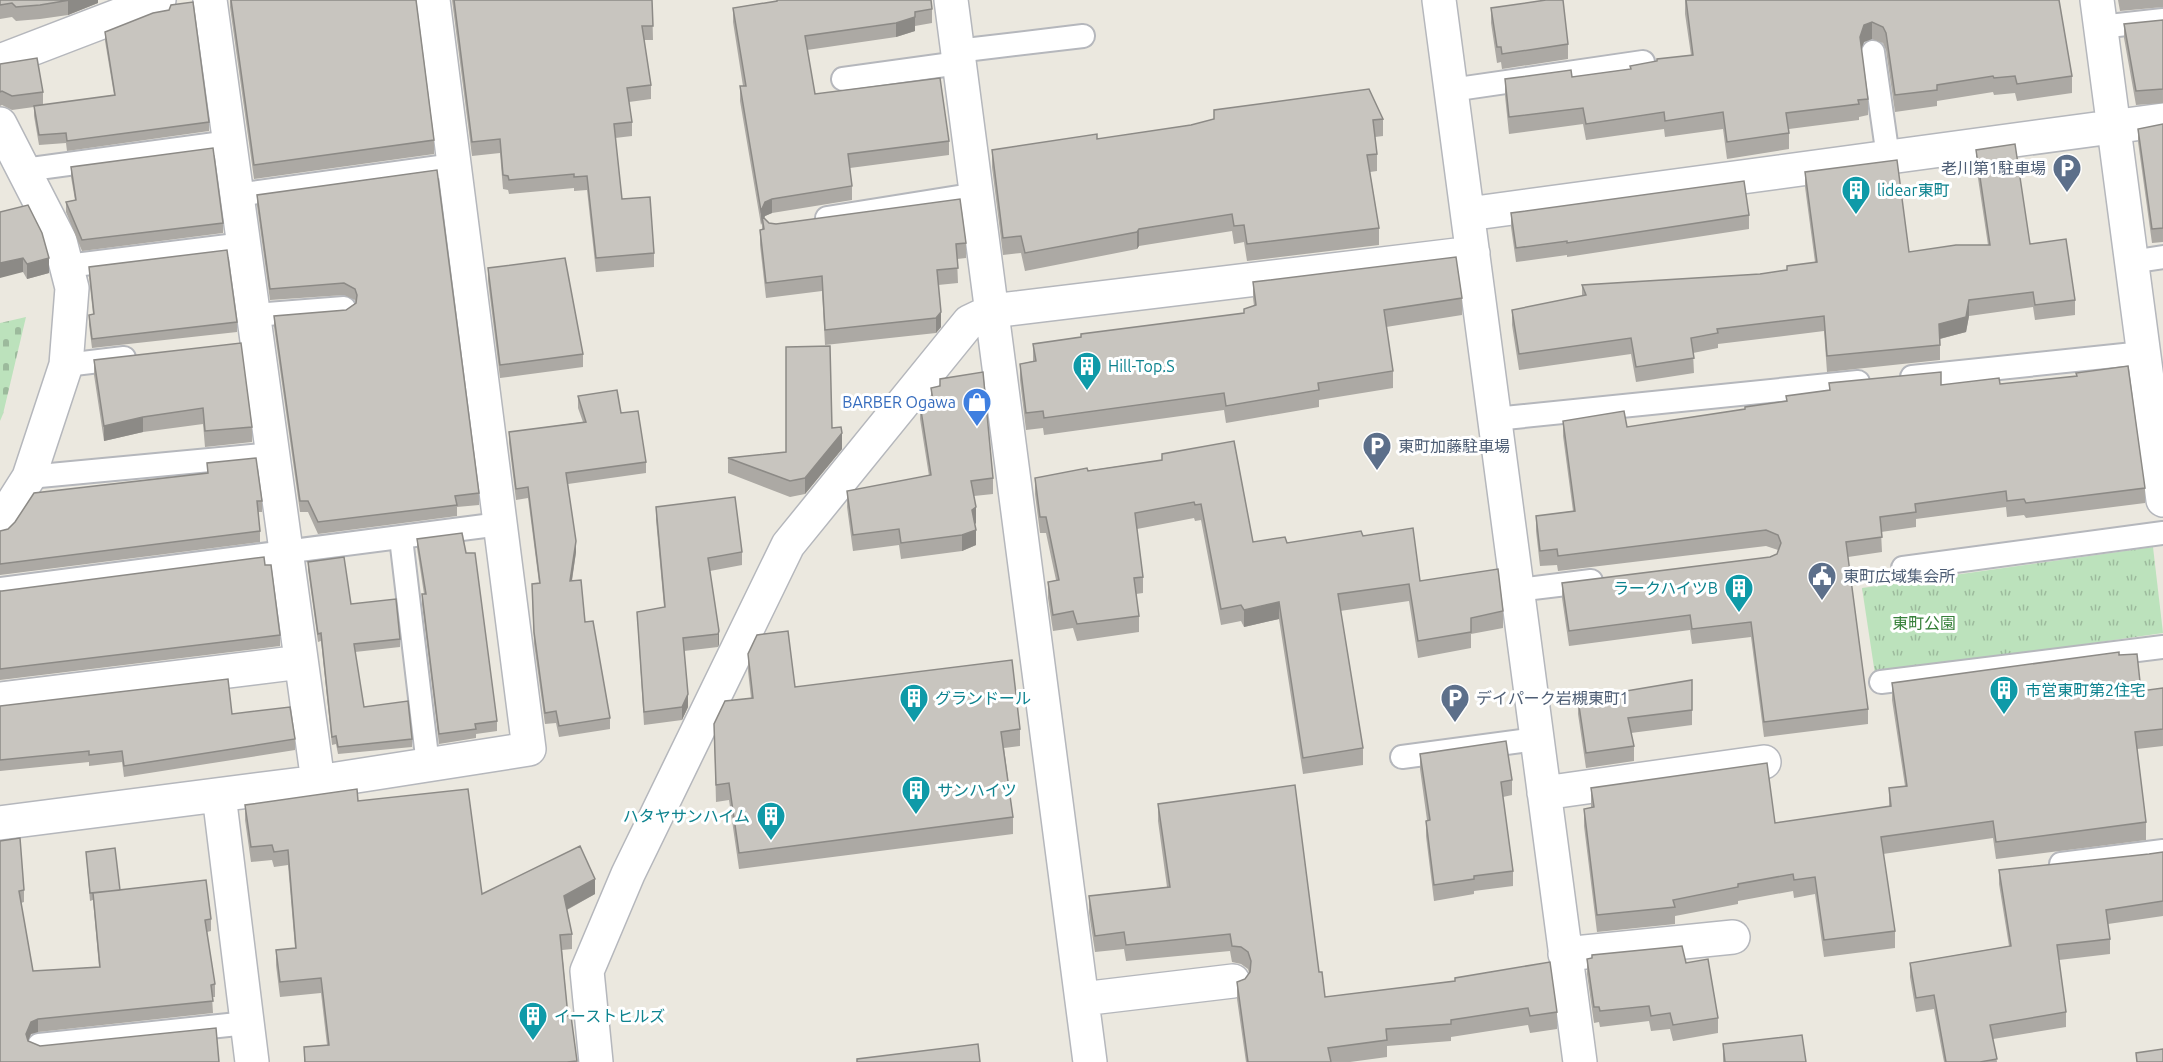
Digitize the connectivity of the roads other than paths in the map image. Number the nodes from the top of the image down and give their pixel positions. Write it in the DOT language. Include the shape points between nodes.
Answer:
graph roads {
  1 [pos="159,0"];
  2 [pos="210,0"];
  3 [pos="433,0"];
  4 [pos="951,0"];
  5 [pos="1439,0"];
  6 [pos="2098,14"];
  7 [pos="2163,20"];
  8 [pos="1083,36"];
  9 [pos="1873,52"];
  10 [pos="958,57"];
  11 [pos="0,61"];
  12 [pos="1643,62"];
  13 [pos="843,80"];
  14 [pos="1451,90"];
  15 [pos="2163,120"];
  16 [pos="0,124"];
  17 [pos="2113,127"];
  18 [pos="230,142"];
  19 [pos="1888,158"];
  20 [pos="454,165"];
  21 [pos="24,170"];
  22 [pos="237,195"];
  23 [pos="977,195"];
  24 [pos="1468,214"];
  25 [pos="808,221"];
  26 [pos="244,244"];
  27 [pos="1473,253"];
  28 [pos="2163,257"];
  29 [pos="2131,262"];
  30 [pos="67,266"];
  31 [pos="344,308"];
  32 [pos="992,311"];
  33 [pos="249,335"];
  34 [pos="2143,353"];
  35 [pos="145,356"];
  36 [pos="66,364"];
  37 [pos="1495,419"];
  38 [pos="2158,430"];
  39 [pos="273,454"];
  40 [pos="29,477"];
  41 [pos="2163,500"];
  42 [pos="0,523"];
  43 [pos="500,524"];
  44 [pos="2163,532"];
  45 [pos="401,538"];
  46 [pos="286,553"];
  47 [pos="1903,568"];
  48 [pos="1609,579"];
  49 [pos="0,590"];
  50 [pos="1518,590"];
  51 [pos="2163,647"];
  52 [pos="302,662"];
  53 [pos="1881,682"];
  54 [pos="0,699"];
  55 [pos="1537,739"];
  56 [pos="1402,757"];
  57 [pos="1764,762"];
  58 [pos="428,765"];
  59 [pos="318,783"];
  60 [pos="1544,793"];
  61 [pos="219,795"];
  62 [pos="0,823"];
  63 [pos="2163,851"];
  64 [pos="2035,867"];
  65 [pos="1733,937"];
  66 [pos="1565,954"];
  67 [pos="1233,981"];
  68 [pos="1082,999"];
  69 [pos="248,1023"];
  70 [pos="39,1045"];
  71 [pos="252,1062"];
  72 [pos="596,1062"];
  73 [pos="1090,1062"];
  74 [pos="1580,1062"];
  1 -- 11 [label="street"];
  2 -- 18 [label="street"];
  3 -- 20 [label="street"];
  4 -- 10 [label="street"];
  5 -- 14 [label="street"];
  6 -- 7 [label="lane"];
  6 -- 17 [label="street"];
  8 -- 10 [label="lane"];
  9 -- 19 [label="lane"];
  10 -- 13 [label="lane"];
  10 -- 23 [label="street"];
  12 -- 14 [label="lane"];
  14 -- 24 [label="street"];
  15 -- 17 [label="street"];
  16 -- 21 [label="street"];
  17 -- 19 [label="street"];
  17 -- 29 [label="street"];
  18 -- 21 [label="lane"];
  18 -- 22 [label="street"];
  19 -- 24 [label="street"];
  20 -- 22 [label="lane"];
  20 -- 43 [label="street"];
  21 -- 30 [label="street" via="60,240"];
  22 -- 26 [label="street"];
  23 -- 25 [label="lane"];
  23 -- 32 [label="street"];
  24 -- 27 [label="street"];
  26 -- 30 [label="lane"];
  26 -- 33 [label="street"];
  27 -- 32 [label="street"];
  27 -- 37 [label="street"];
  28 -- 29 [label="lane"];
  29 -- 34 [label="street"];
  30 -- 36 [label="street" via="72,288"];
  31 -- 33 [label="lane"];
  32 -- 68 [label="street"];
  32 -- 72 [label="street" via="969,322 788,545 628,874 587,971"];
  33 -- 39 [label="street"];
  34 -- 37 [label="lane"];
  34 -- 38 [label="street"];
  35 -- 36 [label="lane"];
  36 -- 40 [label="street"];
  37 -- 50 [label="street"];
  38 -- 41 [label="street"];
  39 -- 40 [label="lane"];
  39 -- 46 [label="street"];
  40 -- 42 [label="street"];
  43 -- 45 [label="lane"];
  43 -- 58 [label="street" via="529,749"];
  44 -- 47 [label="lane"];
  45 -- 46 [label="lane"];
  45 -- 58 [label="lane"];
  46 -- 49 [label="lane"];
  46 -- 52 [label="street"];
  48 -- 50 [label="lane"];
  50 -- 55 [label="street"];
  51 -- 53 [label="lane"];
  52 -- 54 [label="street"];
  52 -- 59 [label="street"];
  55 -- 56 [label="lane"];
  55 -- 60 [label="street"];
  57 -- 60 [label="street"];
  58 -- 59 [label="street"];
  59 -- 61 [label="street"];
  60 -- 66 [label="street"];
  61 -- 62 [label="street"];
  61 -- 69 [label="street"];
  63 -- 64 [label="lane"];
  65 -- 66 [label="street"];
  66 -- 74 [label="street"];
  67 -- 68 [label="street"];
  68 -- 73 [label="street"];
  69 -- 70 [label="lane"];
  69 -- 71 [label="street"];
}
